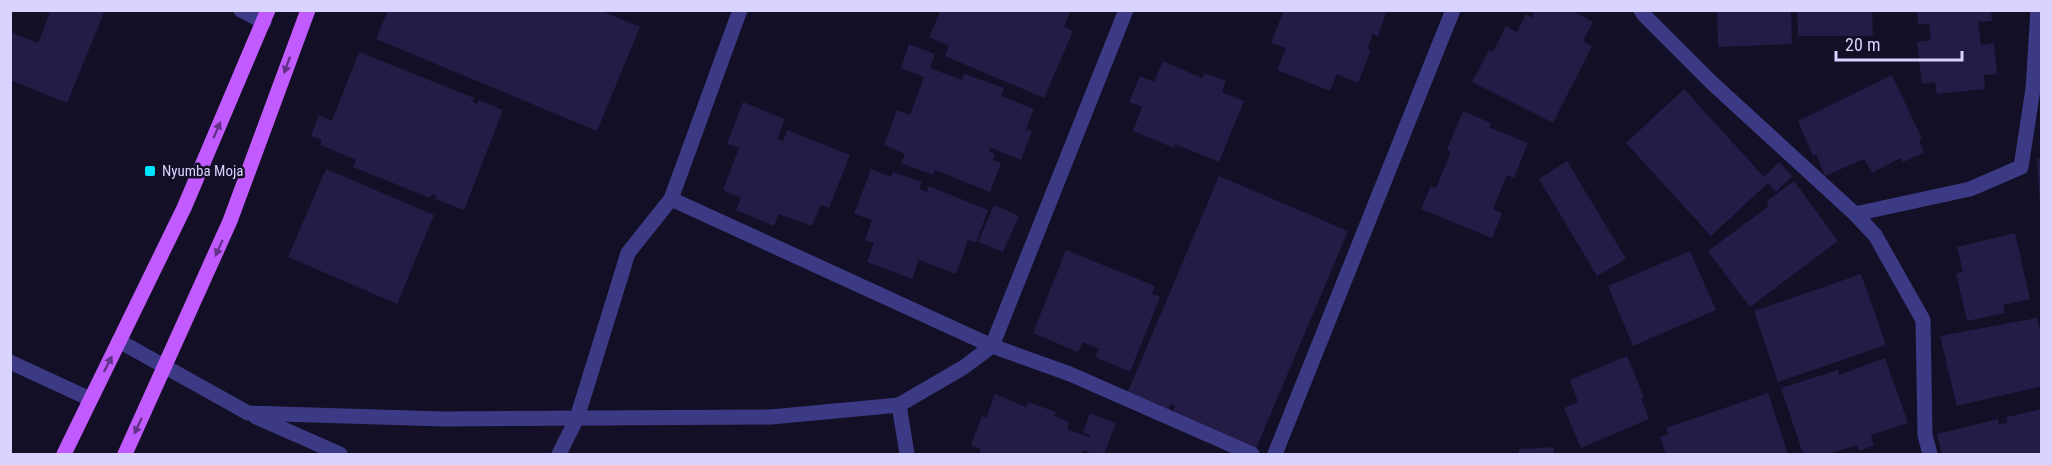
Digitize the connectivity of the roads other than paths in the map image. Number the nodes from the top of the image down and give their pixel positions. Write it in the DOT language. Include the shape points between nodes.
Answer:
graph roads {
  1 [pos="241,10"];
  2 [pos="308,10"];
  3 [pos="740,10"];
  4 [pos="1126,10"];
  5 [pos="1453,10"];
  6 [pos="1641,10"];
  7 [pos="2038,10"];
  8 [pos="266,16"];
  9 [pos="671,199"];
  10 [pos="1855,214"];
  11 [pos="119,341"];
  12 [pos="992,346"];
  13 [pos="10,362"];
  14 [pos="167,366"];
  15 [pos="90,399"];
  16 [pos="899,405"];
  17 [pos="248,413"];
  18 [pos="577,418"];
  19 [pos="64,454"];
  20 [pos="125,454"];
  21 [pos="340,454"];
  22 [pos="559,454"];
  23 [pos="908,454"];
  24 [pos="1252,454"];
  25 [pos="1275,454"];
  26 [pos="1930,454"];
  1 -- 8 [label="street"];
  2 -- 14 [label="main road, one-way" via="230,221"];
  3 -- 9 [label="street"];
  4 -- 12 [label="street"];
  5 -- 25 [label="street"];
  6 -- 10 [label="street" via="1711,82"];
  7 -- 10 [label="street" via="2033,89 2021,167 1970,189"];
  11 -- 8 [label="main road, one-way" via="184,208"];
  9 -- 12 [label="street"];
  9 -- 18 [label="street" via="628,253"];
  10 -- 26 [label="street" via="1875,235 1923,320 1925,435"];
  11 -- 14 [label="street"];
  15 -- 11 [label="main road, one-way"];
  12 -- 16 [label="street"];
  12 -- 24 [label="street" via="1070,374"];
  13 -- 15 [label="street"];
  14 -- 17 [label="street"];
  14 -- 20 [label="main road, one-way"];
  15 -- 19 [label="main road"];
  16 -- 18 [label="street" via="771,417"];
  16 -- 23 [label="street"];
  17 -- 18 [label="street" via="444,419"];
  17 -- 21 [label="street"];
  18 -- 22 [label="street"];
}
